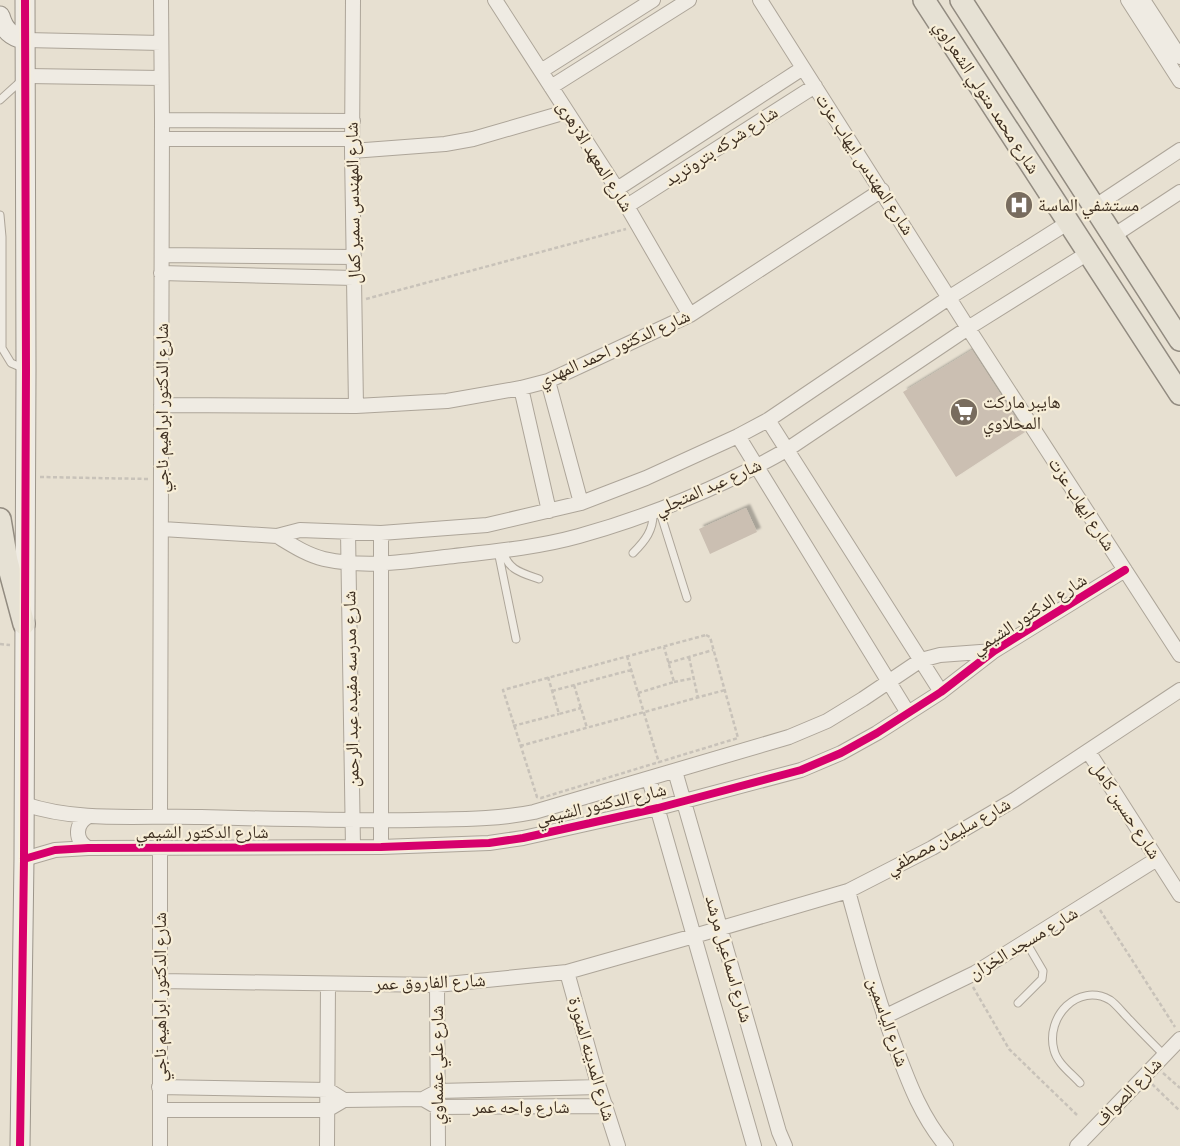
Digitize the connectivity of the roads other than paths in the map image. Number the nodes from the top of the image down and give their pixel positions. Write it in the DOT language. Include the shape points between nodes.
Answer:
graph roads {
  1 [pos="25,0"];
  2 [pos="161,0"];
  3 [pos="353,0"];
  4 [pos="495,0"];
  5 [pos="653,0"];
  6 [pos="689,0"];
  7 [pos="760,0"];
  8 [pos="924,0"];
  9 [pos="961,0"];
  10 [pos="1128,0"];
  11 [pos="1143,0"];
  12 [pos="0,16"];
  13 [pos="26,40"];
  14 [pos="161,43"];
  15 [pos="1180,57"];
  16 [pos="803,68"];
  17 [pos="541,71"];
  18 [pos="26,76"];
  19 [pos="161,78"];
  20 [pos="1014,80"];
  21 [pos="1180,81"];
  22 [pos="815,86"];
  23 [pos="551,87"];
  24 [pos="0,100"];
  25 [pos="988,100"];
  26 [pos="1032,111"];
  27 [pos="566,112"];
  28 [pos="162,120"];
  29 [pos="353,121"];
  30 [pos="1007,128"];
  31 [pos="162,139"];
  32 [pos="352,145"];
  33 [pos="1180,150"];
  34 [pos="617,189"];
  35 [pos="882,190"];
  36 [pos="1180,192"];
  37 [pos="627,206"];
  38 [pos="1094,207"];
  39 [pos="0,214"];
  40 [pos="1069,222"];
  41 [pos="1113,236"];
  42 [pos="1088,253"];
  43 [pos="162,255"];
  44 [pos="354,257"];
  45 [pos="161,273"];
  46 [pos="354,278"];
  47 [pos="950,297"];
  48 [pos="690,315"];
  49 [pos="968,328"];
  50 [pos="1180,340"];
  51 [pos="26,370"];
  52 [pos="548,381"];
  53 [pos="521,388"];
  54 [pos="1180,394"];
  55 [pos="161,405"];
  56 [pos="356,406"];
  57 [pos="768,420"];
  58 [pos="738,436"];
  59 [pos="788,449"];
  60 [pos="758,467"];
  61 [pos="581,503"];
  62 [pos="656,510"];
  63 [pos="549,511"];
  64 [pos="0,519"];
  65 [pos="162,529"];
  66 [pos="348,532"];
  67 [pos="381,533"];
  68 [pos="277,536"];
  69 [pos="501,551"];
  70 [pos="633,553"];
  71 [pos="349,563"];
  72 [pos="381,564"];
  73 [pos="1125,570"];
  74 [pos="539,579"];
  75 [pos="687,598"];
  76 [pos="24,624"];
  77 [pos="516,639"];
  78 [pos="994,651"];
  79 [pos="1180,655"];
  80 [pos="921,660"];
  81 [pos="890,682"];
  82 [pos="1180,690"];
  83 [pos="941,692"];
  84 [pos="908,713"];
  85 [pos="1088,751"];
  86 [pos="661,772"];
  87 [pos="684,800"];
  88 [pos="24,804"];
  89 [pos="658,808"];
  90 [pos="89,816"];
  91 [pos="160,816"];
  92 [pos="353,820"];
  93 [pos="381,820"];
  94 [pos="353,847"];
  95 [pos="381,847"];
  96 [pos="88,848"];
  97 [pos="160,848"];
  98 [pos="1157,858"];
  99 [pos="24,859"];
  100 [pos="848,891"];
  101 [pos="1180,894"];
  102 [pos="720,928"];
  103 [pos="694,936"];
  104 [pos="1026,942"];
  105 [pos="567,972"];
  106 [pos="160,981"];
  107 [pos="328,984"];
  108 [pos="437,985"];
  109 [pos="1018,1003"];
  110 [pos="884,1017"];
  111 [pos="1180,1039"];
  112 [pos="1160,1060"];
  113 [pos="1080,1082"];
  114 [pos="159,1087"];
  115 [pos="599,1087"];
  116 [pos="328,1090"];
  117 [pos="438,1091"];
  118 [pos="423,1099"];
  119 [pos="344,1100"];
  120 [pos="606,1106"];
  121 [pos="437,1107"];
  122 [pos="160,1110"];
  123 [pos="327,1110"];
  124 [pos="20,1146"];
  125 [pos="160,1146"];
  126 [pos="327,1146"];
  127 [pos="438,1146"];
  128 [pos="618,1146"];
  129 [pos="754,1146"];
  130 [pos="785,1146"];
  131 [pos="946,1146"];
  132 [pos="1077,1146"];
  1 -- 13 [label="street"];
  2 -- 14 [label="street, شارع الدكتور ابراهيم ناجي"];
  3 -- 29 [label="street, شارع المهندس سمير كمال"];
  4 -- 17 [label="street, شارع المعهد الازهرى"];
  5 -- 17 [label="street"];
  6 -- 23 [label="street"];
  7 -- 16 [label="street, شارع المهندس ايهاب عزت"];
  8 -- 25 [label="main road, شارع محمد متولي الشعراوي"];
  9 -- 20 [label="main road, شارع محمد متولي الشعراوي"];
  10 -- 21 [label="street"];
  11 -- 15 [label="street"];
  12 -- 13 [label="street" via="8,32"];
  13 -- 14 [label="street"];
  13 -- 18 [label="street"];
  14 -- 19 [label="street, شارع الدكتور ابراهيم ناجي"];
  16 -- 22 [label="street, شارع المهندس ايهاب عزت"];
  16 -- 34 [label="street, شارع شركه بتروتريد"];
  17 -- 23 [label="street, شارع المعهد الازهرى"];
  18 -- 19 [label="street"];
  18 -- 24 [label="lane"];
  18 -- 51 [label="street"];
  19 -- 28 [label="street, شارع الدكتور ابراهيم ناجي"];
  20 -- 25 [label="main road" via="1004,94"];
  20 -- 26 [label="main road, شارع محمد متولي الشعراوي"];
  22 -- 35 [label="street, شارع المهندس ايهاب عزت"];
  22 -- 37 [label="street, شارع شركه بتروتريد"];
  23 -- 27 [label="street, شارع المعهد الازهرى"];
  25 -- 30 [label="main road, شارع محمد متولي الشعراوي"];
  26 -- 30 [label="main road" via="1013,115"];
  26 -- 38 [label="main road, شارع محمد متولي الشعراوي"];
  27 -- 32 [label="street" via="454,142"];
  27 -- 34 [label="street, شارع المعهد الازهرى"];
  28 -- 29 [label="street"];
  28 -- 31 [label="street, شارع الدكتور ابراهيم ناجي"];
  29 -- 32 [label="street, شارع المهندس سمير كمال"];
  30 -- 40 [label="main road, شارع محمد متولي الشعراوي"];
  31 -- 32 [label="street"];
  31 -- 43 [label="street, شارع الدكتور ابراهيم ناجي"];
  32 -- 44 [label="street, شارع المهندس سمير كمال"];
  33 -- 38 [label="street"];
  34 -- 37 [label="street, شارع المعهد الازهرى"];
  35 -- 47 [label="street, شارع المهندس ايهاب عزت"];
  35 -- 48 [label="street, شارع الدكتور احمد المهدي"];
  36 -- 41 [label="street"];
  37 -- 48 [label="street, شارع المعهد الازهرى"];
  38 -- 41 [label="main road, شارع محمد متولي الشعراوي"];
  39 -- 51 [label="lane" via="2,348 12,363"];
  40 -- 42 [label="main road, شارع محمد متولي الشعراوي"];
  40 -- 47 [label="street, شارع عبد المتجلي"];
  41 -- 50 [label="main road, شارع محمد متولي الشعراوي"];
  42 -- 49 [label="street, شارع عبد المتجلي"];
  42 -- 54 [label="main road, شارع محمد متولي الشعراوي"];
  43 -- 44 [label="street"];
  43 -- 45 [label="street, شارع الدكتور ابراهيم ناجي"];
  44 -- 46 [label="street, شارع المهندس سمير كمال"];
  45 -- 46 [label="street"];
  45 -- 55 [label="street, شارع الدكتور ابراهيم ناجي"];
  46 -- 56 [label="street, شارع المهندس سمير كمال"];
  47 -- 49 [label="street, شارع المهندس ايهاب عزت"];
  47 -- 57 [label="street, شارع عبد المتجلي"];
  48 -- 52 [label="street, شارع الدكتور احمد المهدي"];
  49 -- 59 [label="street, شارع عبد المتجلي"];
  49 -- 73 [label="street, شارع ايهاب عزت"];
  51 -- 76 [label="street"];
  52 -- 53 [label="street, شارع الدكتور احمد المهدي"];
  52 -- 61 [label="street"];
  53 -- 56 [label="street, شارع الدكتور احمد المهدي" via="447,401"];
  53 -- 63 [label="street"];
  55 -- 56 [label="street, شارع الدكتور احمد المهدي"];
  55 -- 65 [label="street, شارع الدكتور ابراهيم ناجي"];
  57 -- 58 [label="street, شارع عبد المتجلي"];
  57 -- 59 [label="street"];
  58 -- 60 [label="street"];
  58 -- 61 [label="street, شارع عبد المتجلي" via="646,478"];
  59 -- 60 [label="street, شارع عبد المتجلي"];
  59 -- 80 [label="street"];
  60 -- 62 [label="street, شارع عبد المتجلي"];
  60 -- 81 [label="street"];
  61 -- 63 [label="street, شارع عبد المتجلي"];
  62 -- 69 [label="street, شارع عبد المتجلي" via="578,537"];
  62 -- 70 [label="lane" via="647,539"];
  62 -- 75 [label="lane"];
  63 -- 67 [label="street, شارع عبد المتجلي" via="487,525"];
  64 -- 76 [label="main road" via="7,561"];
  65 -- 68 [label="street, شارع عبد المتجلي"];
  65 -- 91 [label="street, شارع الدكتور ابراهيم ناجي"];
  66 -- 67 [label="street, شارع عبد المتجلي"];
  66 -- 68 [label="street, شارع عبد المتجلي" via="300,530"];
  66 -- 71 [label="street, شارع مدرسه مفيده عبد الرحمن"];
  67 -- 72 [label="street, شارع مدرسه مفيده عبد الرحمن"];
  68 -- 71 [label="street, شارع عبد المتجلي" via="323,559"];
  69 -- 72 [label="street, شارع عبد المتجلي"];
  69 -- 74 [label="lane" via="512,568"];
  69 -- 77 [label="lane"];
  71 -- 72 [label="street, شارع عبد المتجلي"];
  71 -- 92 [label="street, شارع مدرسه مفيده عبد الرحمن"];
  72 -- 93 [label="street, شارع مدرسه مفيده عبد الرحمن"];
  73 -- 78 [label="street, شارع الدكتور الشيمي"];
  73 -- 79 [label="street, شارع ايهاب عزت"];
  76 -- 88 [label="street"];
  78 -- 80 [label="street, شارع الدكتور الشيمي" via="940,655"];
  78 -- 83 [label="street, شارع الدكتور الشيمي"];
  80 -- 81 [label="street, شارع الدكتور الشيمي"];
  80 -- 83 [label="street"];
  81 -- 84 [label="street"];
  81 -- 86 [label="street, شارع الدكتور الشيمي" via="827,720 789,737"];
  82 -- 85 [label="street, شارع سليمان مصطفي"];
  83 -- 84 [label="street, شارع الدكتور الشيمي"];
  84 -- 87 [label="street, شارع الدكتور الشيمي" via="841,753 801,770"];
  85 -- 98 [label="street, شارع حسين كامل"];
  85 -- 100 [label="street, شارع سليمان مصطفي" via="1014,800 932,848"];
  86 -- 87 [label="street, شارع اسماعيل مرشد"];
  86 -- 89 [label="street, شارع اسماعيل مرشد"];
  86 -- 93 [label="street, شارع الدكتور الشيمي" via="520,815"];
  87 -- 89 [label="street, شارع الدكتور الشيمي"];
  87 -- 102 [label="street, شارع اسماعيل مرشد"];
  88 -- 90 [label="street, شارع الدكتور الشيمي" via="57,813"];
  88 -- 99 [label="street"];
  89 -- 95 [label="street, شارع الدكتور الشيمي" via="506,842"];
  89 -- 103 [label="street, شارع اسماعيل مرشد"];
  90 -- 91 [label="street, شارع الدكتور الشيمي"];
  90 -- 96 [label="street" via="82,821 78,834"];
  91 -- 92 [label="street, شارع الدكتور الشيمي"];
  92 -- 93 [label="street, شارع الدكتور الشيمي"];
  92 -- 94 [label="street, شارع مدرسه مفيده عبد الرحمن"];
  93 -- 95 [label="street, شارع مدرسه مفيده عبد الرحمن"];
  94 -- 95 [label="street, شارع الدكتور الشيمي"];
  94 -- 97 [label="street, شارع الدكتور الشيمي"];
  96 -- 97 [label="street, شارع الدكتور الشيمي"];
  96 -- 99 [label="street, شارع الدكتور الشيمي" via="55,850"];
  97 -- 106 [label="street, شارع الدكتور ابراهيم ناجي"];
  98 -- 101 [label="street, شارع حسين كامل"];
  98 -- 104 [label="street, شارع مسجد الخزان"];
  99 -- 124 [label="street"];
  100 -- 102 [label="street, شارع سليمان مصطفي"];
  100 -- 110 [label="street, شارع الياسمين"];
  102 -- 103 [label="street, شارع سليمان مصطفي"];
  102 -- 130 [label="street, شارع اسماعيل مرشد"];
  103 -- 105 [label="street, شارع الفاروق عمر"];
  103 -- 129 [label="street, شارع اسماعيل مرشد"];
  104 -- 109 [label="lane" via="1043,975"];
  104 -- 110 [label="street, شارع مسجد الخزان" via="967,977"];
  105 -- 108 [label="street, شارع الفاروق عمر"];
  105 -- 115 [label="street, شارع المدينه المنورة"];
  106 -- 107 [label="street, شارع الفاروق عمر"];
  106 -- 114 [label="street, شارع الدكتور ابراهيم ناجي"];
  107 -- 108 [label="street, شارع الفاروق عمر"];
  107 -- 116 [label="street"];
  108 -- 117 [label="street, شارع علي عشماوي"];
  110 -- 131 [label="street, شارع الياسمين" via="920,1109"];
  111 -- 112 [label="street, شارع الصواف"];
  112 -- 113 [label="lane" via="1112,1001 1097,996 1082,997 1060,1012 1052,1032 1056,1056"];
  112 -- 132 [label="street, شارع الصواف"];
  114 -- 116 [label="street"];
  114 -- 122 [label="street, شارع الدكتور ابراهيم ناجي"];
  115 -- 117 [label="street, شارع واحه عمر"];
  115 -- 120 [label="street, شارع المدينه المنورة"];
  116 -- 119 [label="street"];
  116 -- 123 [label="street"];
  117 -- 118 [label="street"];
  117 -- 121 [label="street, شارع علي عشماوي"];
  118 -- 119 [label="street"];
  118 -- 121 [label="street"];
  119 -- 123 [label="street"];
  120 -- 121 [label="street, شارع واحه عمر"];
  120 -- 128 [label="street, شارع المدينه المنورة"];
  121 -- 127 [label="street, شارع علي عشماوي"];
  122 -- 123 [label="street"];
  122 -- 125 [label="street, شارع الدكتور ابراهيم ناجي"];
  123 -- 126 [label="street"];
}
